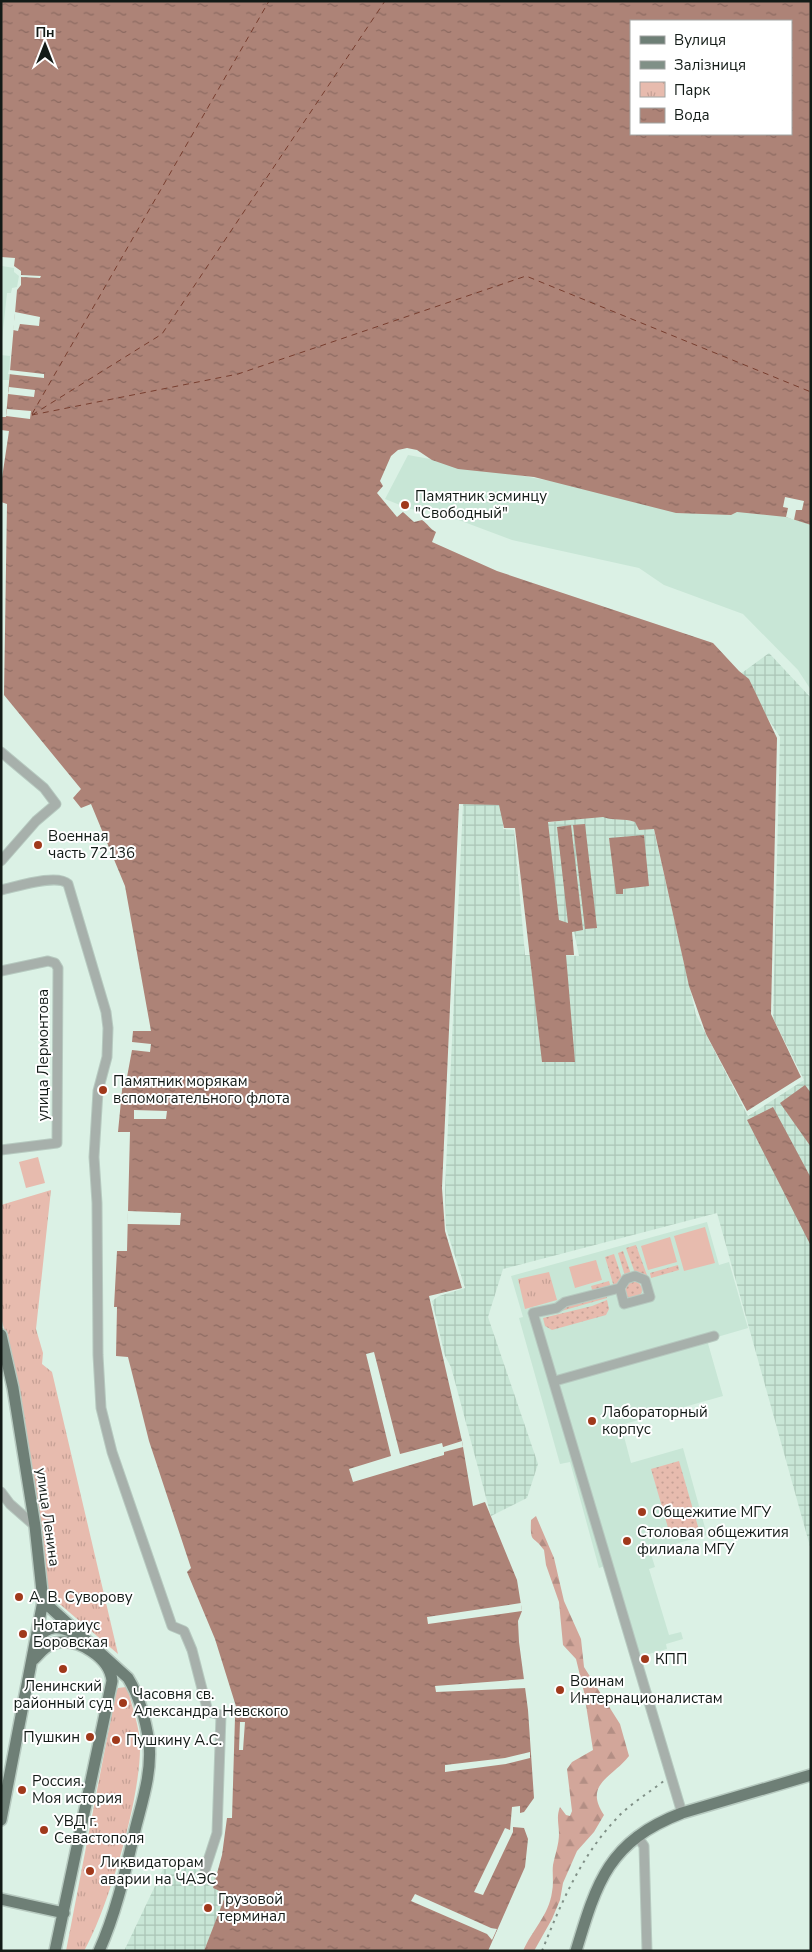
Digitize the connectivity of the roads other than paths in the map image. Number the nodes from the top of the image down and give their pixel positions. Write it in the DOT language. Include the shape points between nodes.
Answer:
graph roads {
  1 [pos="1,752"];
  2 [pos="1,861"];
  3 [pos="1,890"];
  4 [pos="1,971"];
  5 [pos="2,1148"];
  6 [pos="620,1288"];
  7 [pos="1,1335"];
  8 [pos="714,1336"];
  9 [pos="555,1381"];
  10 [pos="1,1492"];
  11 [pos="35,1526"];
  12 [pos="43,1601"];
  13 [pos="38,1637"];
  14 [pos="85,1641"];
  15 [pos="34,1659"];
  16 [pos="811,1775"];
  17 [pos="682,1813"];
  18 [pos="1,1820"];
  19 [pos="637,1836"];
  20 [pos="205,1870"];
  21 [pos="1,1899"];
  22 [pos="64,1914"];
  23 [pos="56,1951"];
  24 [pos="99,1951"];
  25 [pos="576,1951"];
  26 [pos="647,1951"];
  1 -- 2 [label="street" via="44,788 56,804 36,821"];
  3 -- 20 [label="street" via="59,879 68,884 106,1012 109,1042 98,1091 94,1157 101,1408 112,1452 172,1626 184,1631 192,1650 208,1712 221,1715 217,1833"];
  4 -- 5 [label="street, улица Лермонтова" via="48,961 58,968 57,1143"];
  6 -- 9 [label="street" via="533,1313"];
  7 -- 11 [label="main road, улица Ленина" via="13,1388"];
  8 -- 9 [label="street"];
  9 -- 17 [label="street"];
  10 -- 11 [label="street"];
  11 -- 12 [label="main road, улица Ленина"];
  12 -- 13 [label="main road, улица Ленина"];
  12 -- 14 [label="main road"];
  13 -- 14 [label="main road" via="55,1627"];
  13 -- 15 [label="main road, улица Ленина"];
  14 -- 24 [label="main road" via="128,1678 136,1692 149,1742 148,1773 130,1853 116,1908"];
  15 -- 18 [label="main road, улица Ленина"];
  15 -- 22 [label="main road" via="51,1644 78,1644 104,1663 110,1672 111,1686"];
  16 -- 17 [label="main road"];
  17 -- 19 [label="main road"];
  19 -- 25 [label="main road" via="618,1853 599,1881"];
  19 -- 26 [label="street" via="644,1846"];
  21 -- 22 [label="main road"];
  22 -- 23 [label="main road"];
}
